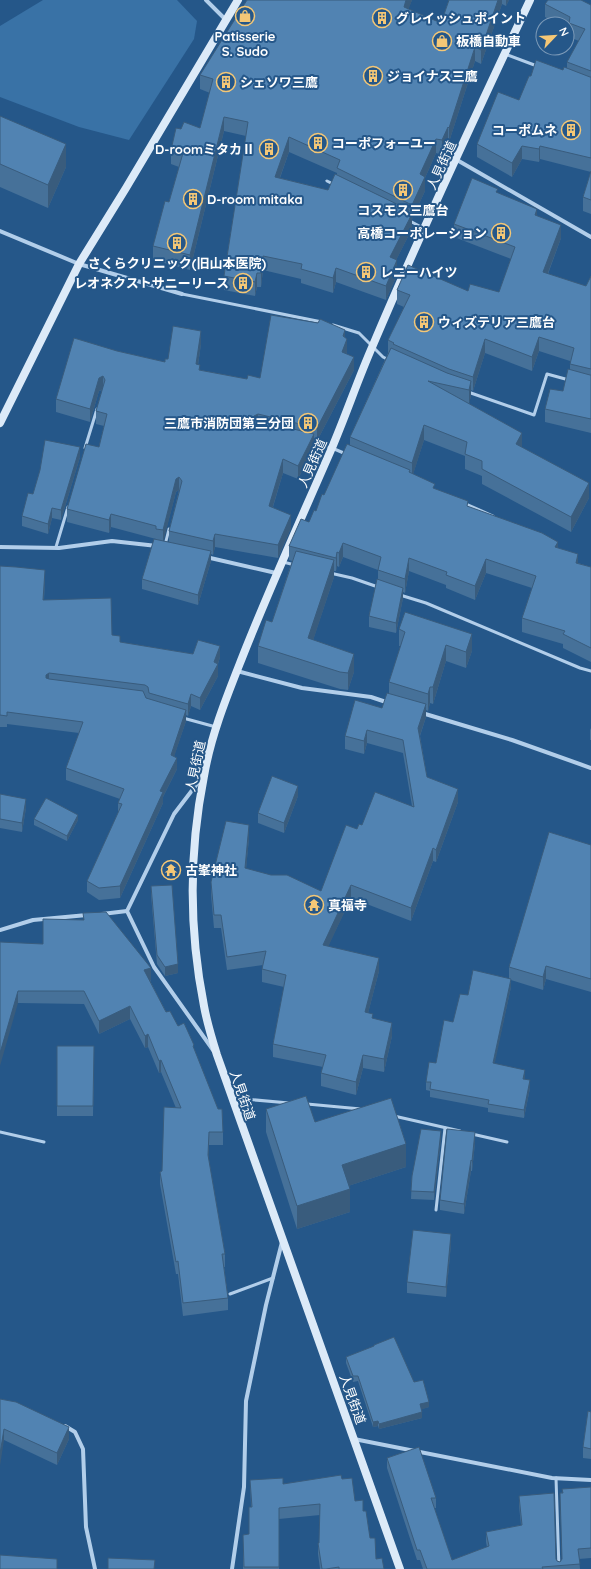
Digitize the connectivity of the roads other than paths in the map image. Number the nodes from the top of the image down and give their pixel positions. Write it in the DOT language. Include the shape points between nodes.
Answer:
graph roads {
  1 [pos="206,0"];
  2 [pos="238,0"];
  3 [pos="530,0"];
  4 [pos="226,20"];
  5 [pos="505,54"];
  6 [pos="541,68"];
  7 [pos="457,160"];
  8 [pos="326,181"];
  9 [pos="334,185"];
  10 [pos="403,218"];
  11 [pos="424,228"];
  12 [pos="0,231"];
  13 [pos="591,237"];
  14 [pos="79,264"];
  15 [pos="182,294"];
  16 [pos="372,346"];
  17 [pos="390,360"];
  18 [pos="576,382"];
  19 [pos="462,390"];
  20 [pos="97,407"];
  21 [pos="0,423"];
  22 [pos="309,442"];
  23 [pos="332,448"];
  24 [pos="84,451"];
  25 [pos="354,457"];
  26 [pos="462,502"];
  27 [pos="69,503"];
  28 [pos="498,519"];
  29 [pos="171,524"];
  30 [pos="0,547"];
  31 [pos="56,547"];
  32 [pos="165,547"];
  33 [pos="172,549"];
  34 [pos="202,556"];
  35 [pos="281,562"];
  36 [pos="302,567"];
  37 [pos="324,572"];
  38 [pos="276,573"];
  39 [pos="382,588"];
  40 [pos="397,593"];
  41 [pos="237,671"];
  42 [pos="591,671"];
  43 [pos="394,704"];
  44 [pos="416,711"];
  45 [pos="178,716"];
  46 [pos="216,727"];
  47 [pos="591,768"];
  48 [pos="204,774"];
  49 [pos="128,911"];
  50 [pos="0,930"];
  51 [pos="217,1055"];
  52 [pos="231,1098"];
  53 [pos="293,1103"];
  54 [pos="301,1104"];
  55 [pos="363,1110"];
  56 [pos="393,1116"];
  57 [pos="445,1128"];
  58 [pos="0,1132"];
  59 [pos="44,1142"];
  60 [pos="507,1142"];
  61 [pos="436,1210"];
  62 [pos="282,1240"];
  63 [pos="273,1278"];
  64 [pos="230,1294"];
  65 [pos="58,1422"];
  66 [pos="354,1439"];
  67 [pos="556,1478"];
  68 [pos="591,1480"];
  69 [pos="95,1569"];
  70 [pos="232,1569"];
  71 [pos="400,1569"];
  72 [pos="559,1569"];
  1 -- 4 [label="street"];
  2 -- 4 [label="main road"];
  3 -- 5 [label="main road, 人見街道"];
  4 -- 14 [label="main road"];
  5 -- 6 [label="lane"];
  5 -- 7 [label="main road, 人見街道"];
  7 -- 11 [label="main road, 人見街道"];
  7 -- 13 [label="street"];
  8 -- 9 [label="lane"];
  10 -- 11 [label="lane"];
  11 -- 16 [label="main road, 人見街道"];
  12 -- 14 [label="street"];
  14 -- 15 [label="street"];
  14 -- 21 [label="main road"];
  15 -- 16 [label="lane" via="315,320 360,333"];
  16 -- 17 [label="lane" via="382,357"];
  16 -- 23 [label="main road, 人見街道"];
  18 -- 19 [label="lane" via="547,374 534,415"];
  20 -- 24 [label="lane"];
  22 -- 23 [label="lane"];
  23 -- 25 [label="lane"];
  23 -- 35 [label="main road, 人見街道"];
  26 -- 28 [label="lane"];
  27 -- 31 [label="lane"];
  29 -- 32 [label="lane"];
  30 -- 31 [label="street"];
  31 -- 32 [label="street" via="112,541"];
  32 -- 33 [label="street"];
  34 -- 38 [label="street"];
  35 -- 36 [label="lane"];
  35 -- 38 [label="main road, 人見街道"];
  37 -- 39 [label="lane"];
  38 -- 41 [label="main road, 人見街道"];
  40 -- 42 [label="lane"];
  41 -- 43 [label="street" via="302,688 371,697"];
  41 -- 46 [label="main road, 人見街道"];
  44 -- 47 [label="street" via="512,740"];
  45 -- 46 [label="lane"];
  46 -- 48 [label="main road, 人見街道"];
  48 -- 49 [label="street" via="174,814"];
  48 -- 51 [label="main road, 人見街道" via="196,821 192,874 194,930 204,1009"];
  49 -- 50 [label="street" via="33,920"];
  49 -- 51 [label="street" via="154,967"];
  51 -- 52 [label="main road, 人見街道"];
  52 -- 53 [label="lane"];
  52 -- 62 [label="main road, 人見街道"];
  54 -- 55 [label="lane"];
  56 -- 57 [label="lane"];
  57 -- 60 [label="lane"];
  57 -- 61 [label="lane"];
  58 -- 59 [label="lane"];
  62 -- 63 [label="street"];
  62 -- 66 [label="main road, 人見街道"];
  63 -- 64 [label="lane"];
  63 -- 70 [label="street" via="246,1401 244,1487"];
  65 -- 69 [label="street" via="75,1432 83,1449 86,1527"];
  66 -- 67 [label="street"];
  66 -- 71 [label="main road, 人見街道"];
  67 -- 68 [label="street"];
  67 -- 72 [label="lane"];
}
